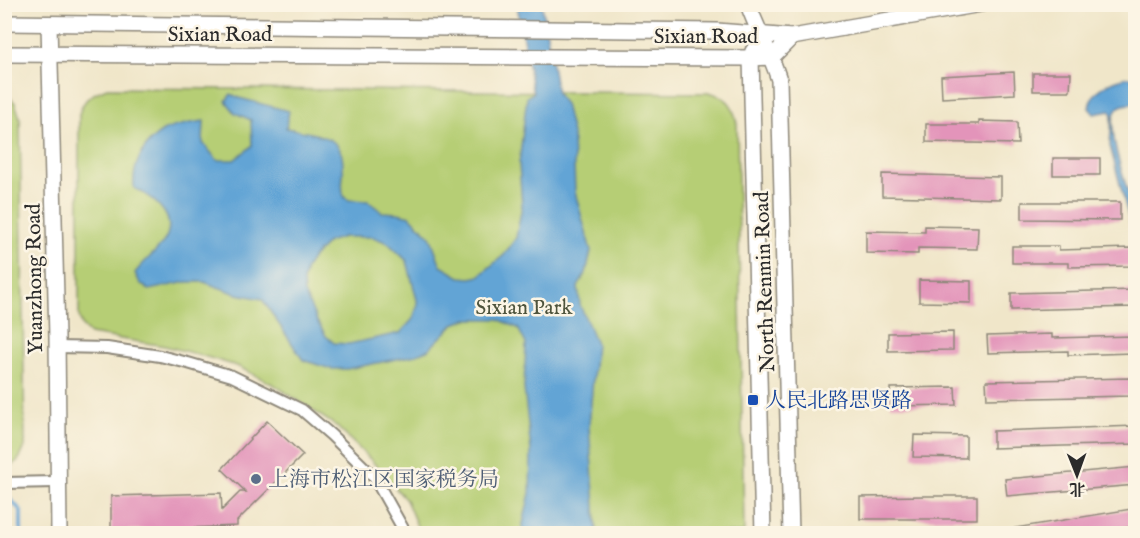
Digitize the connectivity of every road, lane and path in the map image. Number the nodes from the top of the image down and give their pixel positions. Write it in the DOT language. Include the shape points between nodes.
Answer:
graph roads {
  1 [pos="748,4"];
  2 [pos="981,4"];
  3 [pos="4,23"];
  4 [pos="49,24"];
  5 [pos="759,33"];
  6 [pos="792,37"];
  7 [pos="4,54"];
  8 [pos="49,54"];
  9 [pos="772,57"];
  10 [pos="751,58"];
  11 [pos="57,347"];
  12 [pos="57,482"];
  13 [pos="4,483"];
  14 [pos="59,534"];
  15 [pos="406,534"];
  16 [pos="763,534"];
  17 [pos="791,534"];
  1 -- 5 [label="main road, North Renmin Road"];
  2 -- 6 [label="main road"];
  3 -- 4 [label="main road, Sixian Road"];
  4 -- 5 [label="main road, Sixian Road"];
  4 -- 8 [label="main road, Yuanzhong Road"];
  5 -- 6 [label="main road, Sixian Road"];
  5 -- 9 [label="main road, North Renmin Road"];
  5 -- 10 [label="main road, North Renmin Road"];
  6 -- 9 [label="main road, Sixian Road"];
  7 -- 8 [label="main road, Sixian Road"];
  8 -- 10 [label="main road, Sixian Road"];
  8 -- 11 [label="main road, Yuanzhong Road"];
  9 -- 10 [label="main road, Sixian Road"];
  9 -- 17 [label="main road, North Renmin Road" via="779,80"];
  10 -- 16 [label="main road, North Renmin Road"];
  11 -- 12 [label="main road, Yuanzhong Road"];
  11 -- 15 [label="street" via="107,348 188,363 232,376 302,410 374,477"];
  12 -- 13 [label="street"];
  12 -- 14 [label="main road, Yuanzhong Road"];
}
